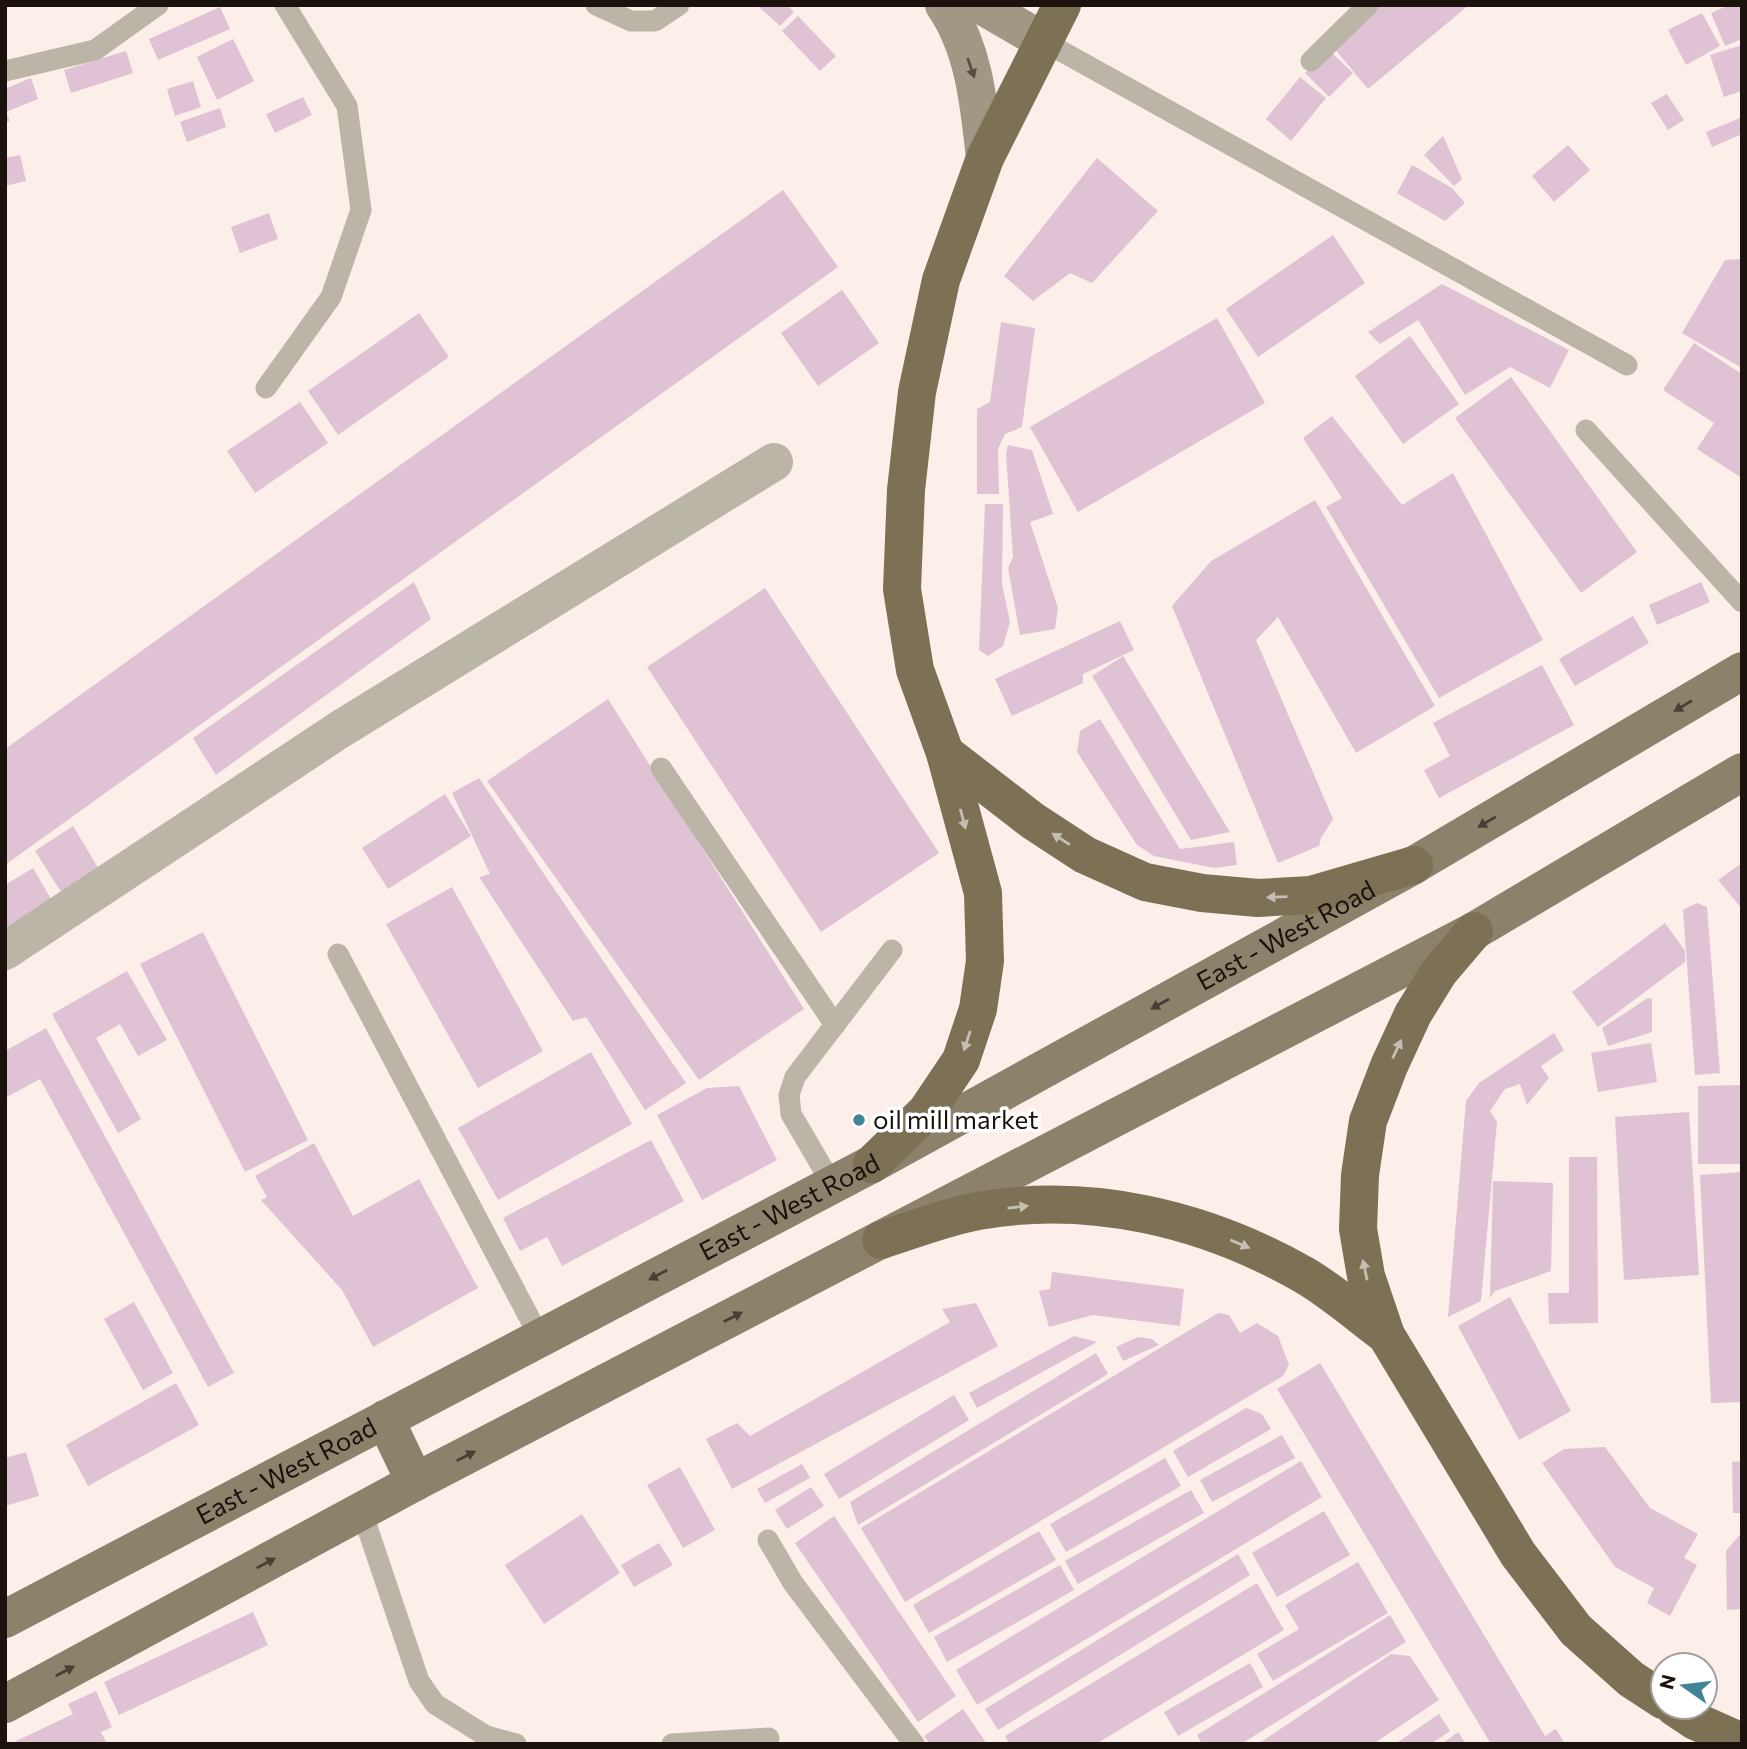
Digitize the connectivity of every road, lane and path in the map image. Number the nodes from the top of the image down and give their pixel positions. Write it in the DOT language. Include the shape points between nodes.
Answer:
graph roads {
  1 [pos="158,5"];
  2 [pos="285,5"];
  3 [pos="596,5"];
  4 [pos="679,5"];
  5 [pos="944,5"];
  6 [pos="981,5"];
  7 [pos="1062,5"];
  8 [pos="1368,5"];
  9 [pos="1042,41"];
  10 [pos="1311,61"];
  11 [pos="5,71"];
  12 [pos="985,158"];
  13 [pos="1627,365"];
  14 [pos="266,388"];
  15 [pos="1586,430"];
  16 [pos="774,462"];
  17 [pos="1742,602"];
  18 [pos="1742,671"];
  19 [pos="945,753"];
  20 [pos="661,768"];
  21 [pos="1742,772"];
  22 [pos="1414,865"];
  23 [pos="1474,931"];
  24 [pos="892,950"];
  25 [pos="5,951"];
  26 [pos="338,954"];
  27 [pos="835,1025"];
  28 [pos="872,1164"];
  29 [pos="832,1184"];
  30 [pos="881,1240"];
  31 [pos="1385,1335"];
  32 [pos="540,1338"];
  33 [pos="385,1419"];
  34 [pos="415,1482"];
  35 [pos="362,1512"];
  36 [pos="768,1540"];
  37 [pos="5,1619"];
  38 [pos="1649,1691"];
  39 [pos="5,1704"];
  40 [pos="1695,1721"];
  41 [pos="769,1738"];
  42 [pos="1742,1742"];
  43 [pos="516,1744"];
  44 [pos="673,1744"];
  45 [pos="914,1744"];
  1 -- 11 [label="lane" via="95,50"];
  2 -- 14 [label="lane" via="347,106 361,210 331,297"];
  3 -- 4 [label="lane" via="631,21 655,21"];
  5 -- 12 [label="street, one-way" via="954,20 977,85"];
  6 -- 9 [label="street"];
  7 -- 9 [label="highway"];
  8 -- 10 [label="lane"];
  9 -- 12 [label="highway"];
  9 -- 13 [label="lane"];
  12 -- 19 [label="highway" via="941,280 917,392 906,490 902,589 915,670"];
  15 -- 17 [label="lane"];
  16 -- 25 [label="street" via="338,730"];
  18 -- 22 [label="main road, East - West Road, one-way"];
  22 -- 19 [label="highway, one-way" via="1311,895 1202,894 1145,882 1085,855"];
  19 -- 28 [label="highway, one-way" via="983,892 985,961 978,1009 961,1060 926,1112"];
  20 -- 27 [label="lane"];
  21 -- 23 [label="main road"];
  22 -- 28 [label="main road, East - West Road, one-way"];
  23 -- 30 [label="main road"];
  31 -- 23 [label="highway, one-way" via="1366,1276 1358,1229 1368,1121 1413,1014 1439,972"];
  24 -- 27 [label="lane"];
  26 -- 32 [label="lane"];
  27 -- 29 [label="lane" via="795,1077 789,1095 791,1114"];
  28 -- 29 [label="main road, East - West Road"];
  29 -- 32 [label="main road, East - West Road, one-way"];
  30 -- 31 [label="highway, one-way" via="976,1211 1037,1205 1152,1214 1265,1254 1307,1277"];
  34 -- 30 [label="main road, one-way"];
  31 -- 38 [label="highway" via="1518,1554 1576,1630"];
  32 -- 33 [label="main road, East - West Road"];
  33 -- 34 [label="main road"];
  33 -- 37 [label="main road, East - West Road"];
  34 -- 35 [label="main road"];
  39 -- 35 [label="main road, one-way"];
  35 -- 43 [label="lane" via="419,1681 435,1704 486,1736"];
  36 -- 45 [label="lane" via="793,1583"];
  40 -- 42 [label="highway"];
  41 -- 44 [label="lane"];
}
